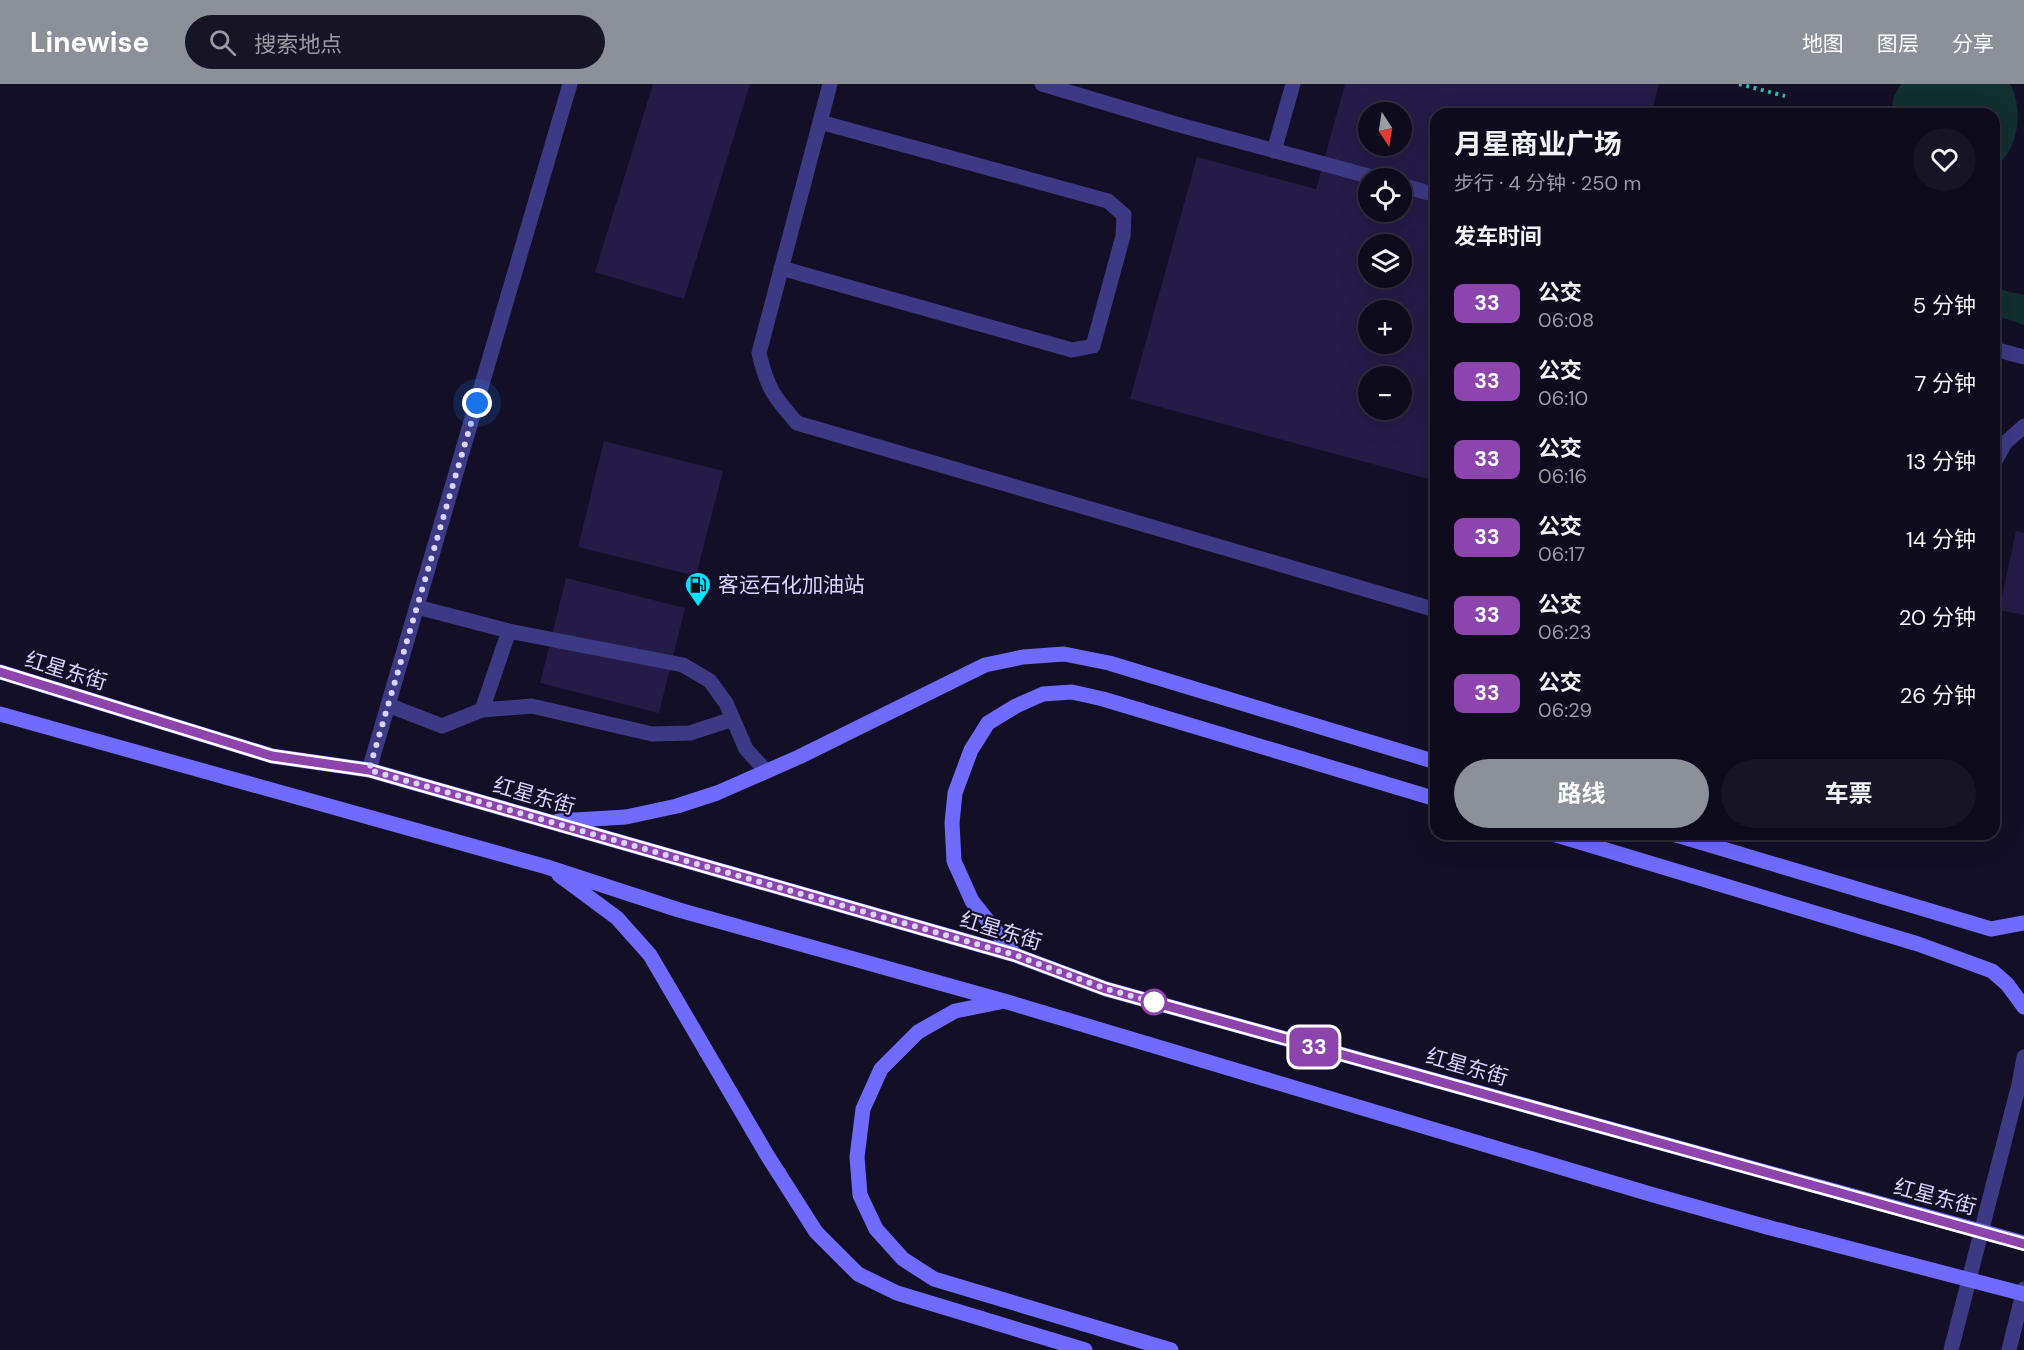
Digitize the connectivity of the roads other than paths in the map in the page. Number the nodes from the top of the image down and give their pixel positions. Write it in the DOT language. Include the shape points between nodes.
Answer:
graph roads {
  1 [pos="570,84"];
  2 [pos="830,84"];
  3 [pos="1042,84"];
  4 [pos="1293,84"];
  5 [pos="820,122"];
  6 [pos="1274,151"];
  7 [pos="1358,173"];
  8 [pos="1412,188"];
  9 [pos="1430,193"];
  10 [pos="781,268"];
  11 [pos="2000,351"];
  12 [pos="2024,357"];
  13 [pos="2024,426"];
  14 [pos="2000,452"];
  15 [pos="417,607"];
  16 [pos="1430,608"];
  17 [pos="509,631"];
  18 [pos="0,672"];
  19 [pos="388,705"];
  20 [pos="482,710"];
  21 [pos="0,714"];
  22 [pos="733,719"];
  23 [pos="1430,760"];
  24 [pos="369,770"];
  25 [pos="766,771"];
  26 [pos="1430,797"];
  27 [pos="544,821"];
  28 [pos="1573,840"];
  29 [pos="1693,840"];
  30 [pos="547,867"];
  31 [pos="2024,923"];
  32 [pos="1015,955"];
  33 [pos="1004,1001"];
  34 [pos="2024,1007"];
  35 [pos="2024,1058"];
  36 [pos="2024,1244"];
  37 [pos="2024,1288"];
  38 [pos="2024,1294"];
  39 [pos="1085,1350"];
  40 [pos="1171,1350"];
  41 [pos="1951,1350"];
  42 [pos="2009,1350"];
  1 -- 15 [label="street"];
  2 -- 5 [label="street"];
  3 -- 6 [label="street"];
  4 -- 6 [label="street"];
  5 -- 10 [label="street"];
  5 -- 10 [label="street" via="1108,201 1124,215 1123,236 1093,346 1072,350"];
  6 -- 7 [label="street"];
  8 -- 9 [label="street"];
  10 -- 16 [label="street" via="759,353 775,398 797,423"];
  11 -- 12 [label="street"];
  13 -- 14 [label="street"];
  15 -- 17 [label="street"];
  15 -- 19 [label="street"];
  17 -- 20 [label="street"];
  17 -- 22 [label="street" via="683,665 711,681"];
  18 -- 24 [label="main road, 红星东街" via="272,756"];
  19 -- 20 [label="street" via="442,726"];
  19 -- 24 [label="street"];
  20 -- 22 [label="street" via="532,706 652,734 690,733"];
  21 -- 30 [label="main road"];
  22 -- 25 [label="street" via="746,749"];
  23 -- 25 [label="main road" via="1109,663 1064,654 985,665"];
  24 -- 27 [label="main road, 红星东街"];
  25 -- 27 [label="main road" via="677,806 626,817"];
  26 -- 32 [label="main road" via="1103,699 1072,692 1043,694 988,723 971,750 955,793 954,861 972,901"];
  27 -- 32 [label="main road, 红星东街"];
  28 -- 34 [label="main road" via="1918,944 1992,971"];
  29 -- 31 [label="main road" via="1991,929"];
  30 -- 33 [label="main road" via="679,910"];
  30 -- 39 [label="main road" via="617,918 650,955 816,1232 858,1274 897,1293"];
  32 -- 36 [label="main road, 红星东街, bridge" via="1106,989"];
  33 -- 38 [label="main road, bridge" via="1639,1191"];
  33 -- 40 [label="main road" via="955,1011 918,1032 881,1068 863,1109 857,1157 864,1204 876,1229 903,1259 934,1279"];
  35 -- 41 [label="street"];
  37 -- 42 [label="street"];
}
